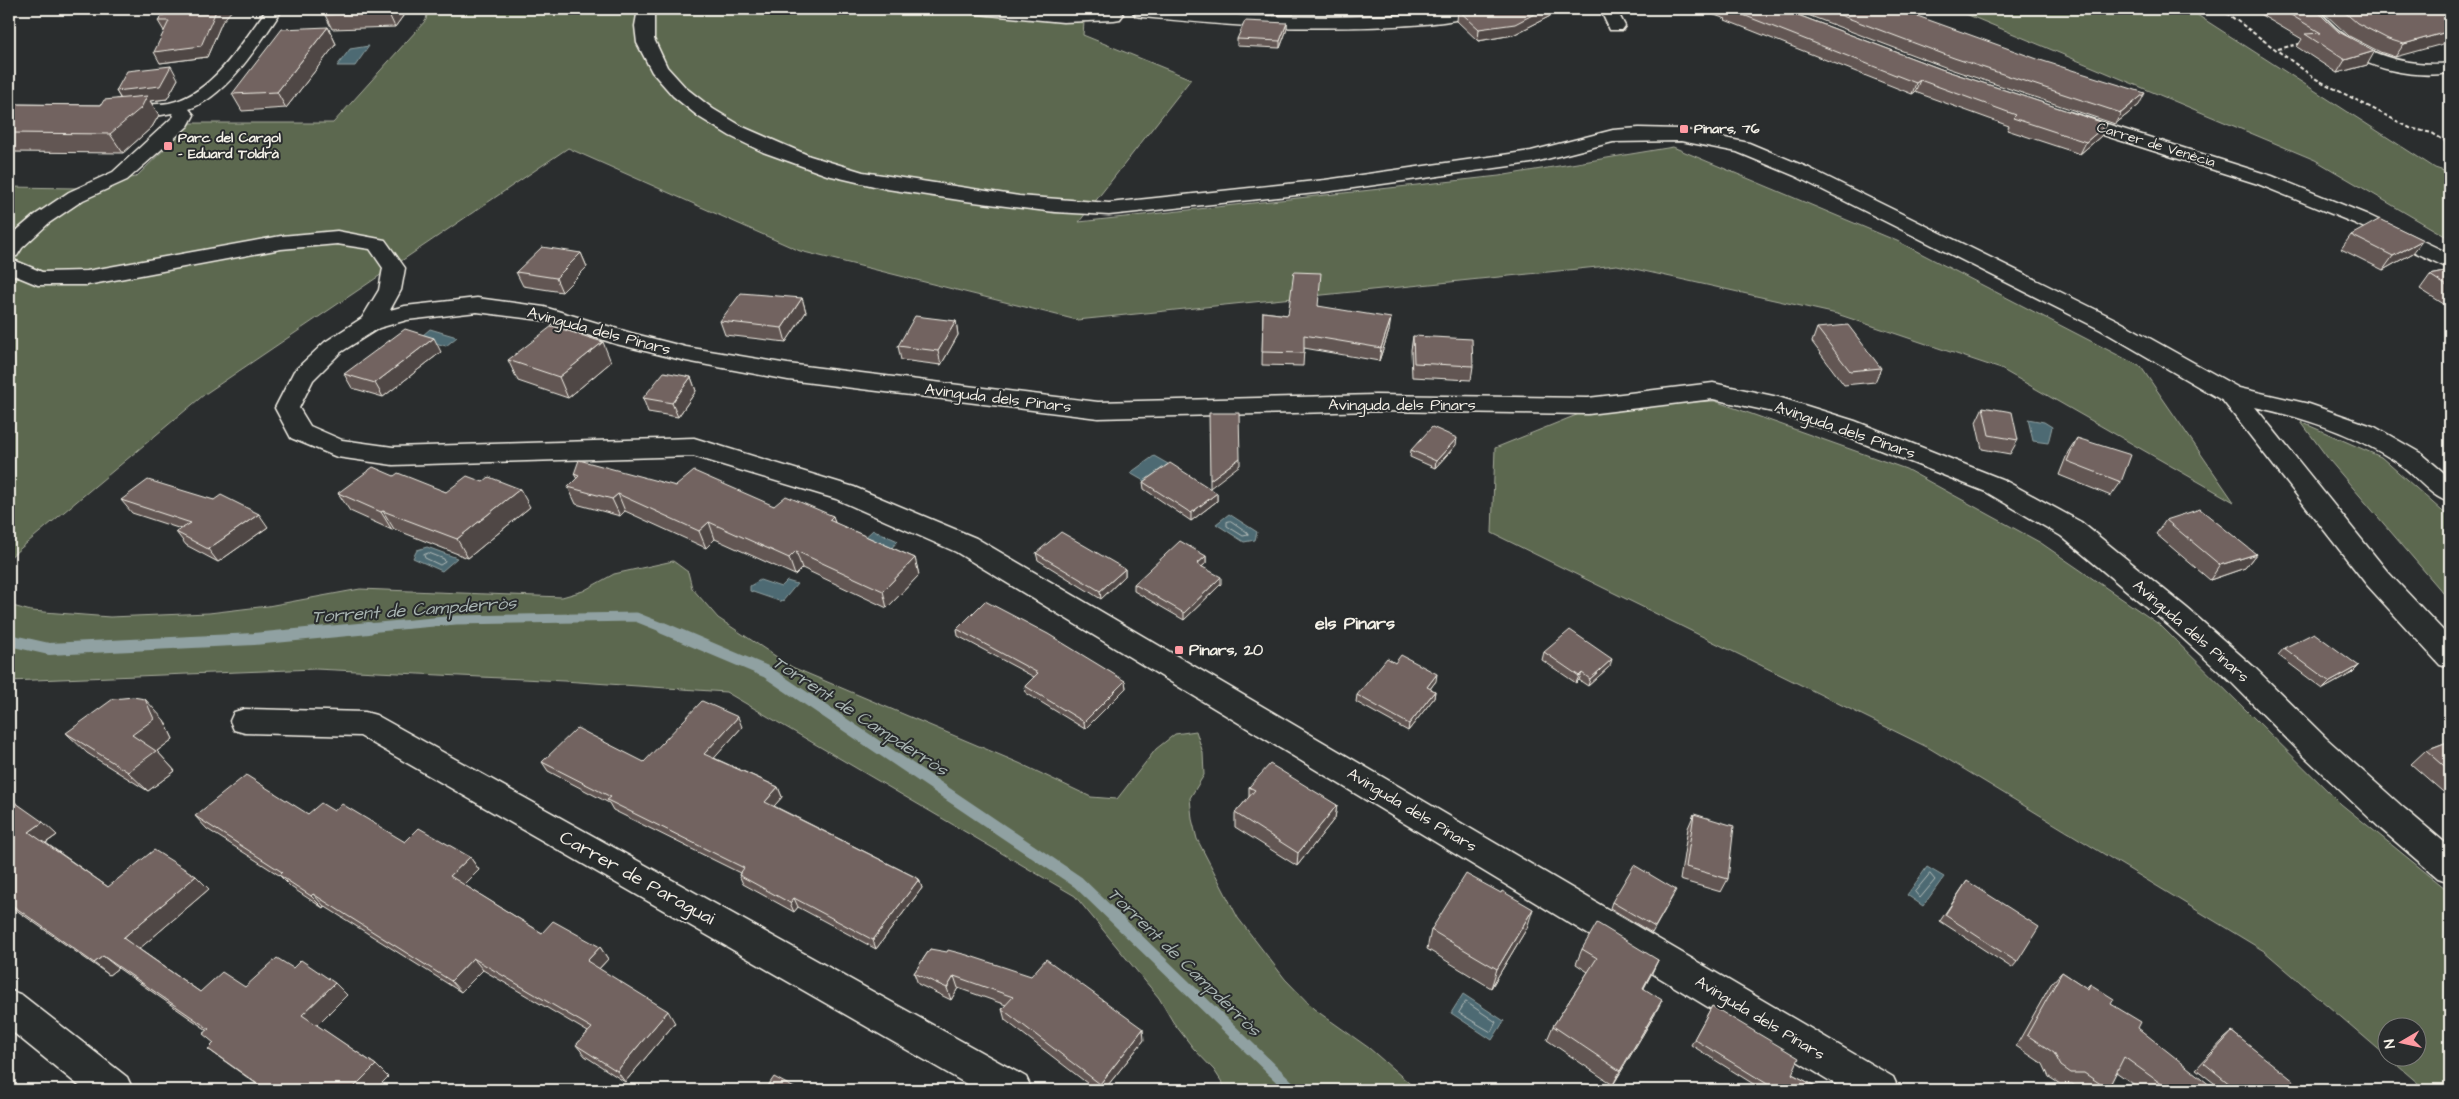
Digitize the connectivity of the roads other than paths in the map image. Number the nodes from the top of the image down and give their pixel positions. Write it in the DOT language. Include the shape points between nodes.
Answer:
graph roads {
  1 [pos="274,9"];
  2 [pos="646,9"];
  3 [pos="978,9"];
  4 [pos="1476,9"];
  5 [pos="1608,9"];
  6 [pos="2314,9"];
  7 [pos="1142,10"];
  8 [pos="1113,12"];
  9 [pos="1616,26"];
  10 [pos="2450,68"];
  11 [pos="176,107"];
  12 [pos="104,110"];
  13 [pos="2047,111"];
  14 [pos="9,251"];
  15 [pos="2450,262"];
  16 [pos="9,265"];
  17 [pos="371,323"];
  18 [pos="2232,394"];
  19 [pos="2450,493"];
  20 [pos="2450,657"];
  21 [pos="245,721"];
  22 [pos="2450,867"];
  23 [pos="9,1007"];
  24 [pos="114,1090"];
  25 [pos="1013,1090"];
  26 [pos="1880,1090"];
  1 -- 11 [label="street" via="254,39 206,93"];
  2 -- 18 [label="street" via="644,28 647,43 662,72 705,113 738,133 799,159 859,178 989,198 1109,209 1324,186 1531,157 1614,136 1681,135 1724,142 1802,172 1962,251 2108,325"];
  3 -- 8 [label="street" via="1080,18"];
  4 -- 7 [label="street" via="1417,20 1329,22 1249,21"];
  5 -- 9 [label="street"];
  6 -- 10 [label="street" via="2313,14 2325,29 2362,53 2418,68"];
  7 -- 8 [label="street" via="1137,16 1128,18"];
  11 -- 12 [label="street"];
  11 -- 14 [label="street" via="184,115 181,122 120,176 76,196 42,219"];
  13 -- 15 [label="street, Carrer de Venècia" via="2265,180 2361,219"];
  16 -- 17 [label="street" via="22,276 80,278 120,274 296,241 358,237 377,243 390,255 394,268 391,287"];
  17 -- 22 [label="street, Avinguda dels Pinars" via="439,308 477,305 515,308 686,354 788,372 1098,410 1375,403 1588,406 1713,391 1778,405 1846,427 1995,486 2071,530 2178,617 2244,676 2314,747"];
  17 -- 26 [label="street, Avinguda dels Pinars" via="333,347 303,376 287,408 300,432 337,448 393,456 694,447 845,492 966,545"];
  18 -- 19 [label="street" via="2282,404 2363,431 2408,456"];
  18 -- 20 [label="street" via="2377,578"];
  21 -- 25 [label="street, Carrer de Paraguai" via="365,724"];
  23 -- 24 [label="street"];
}
